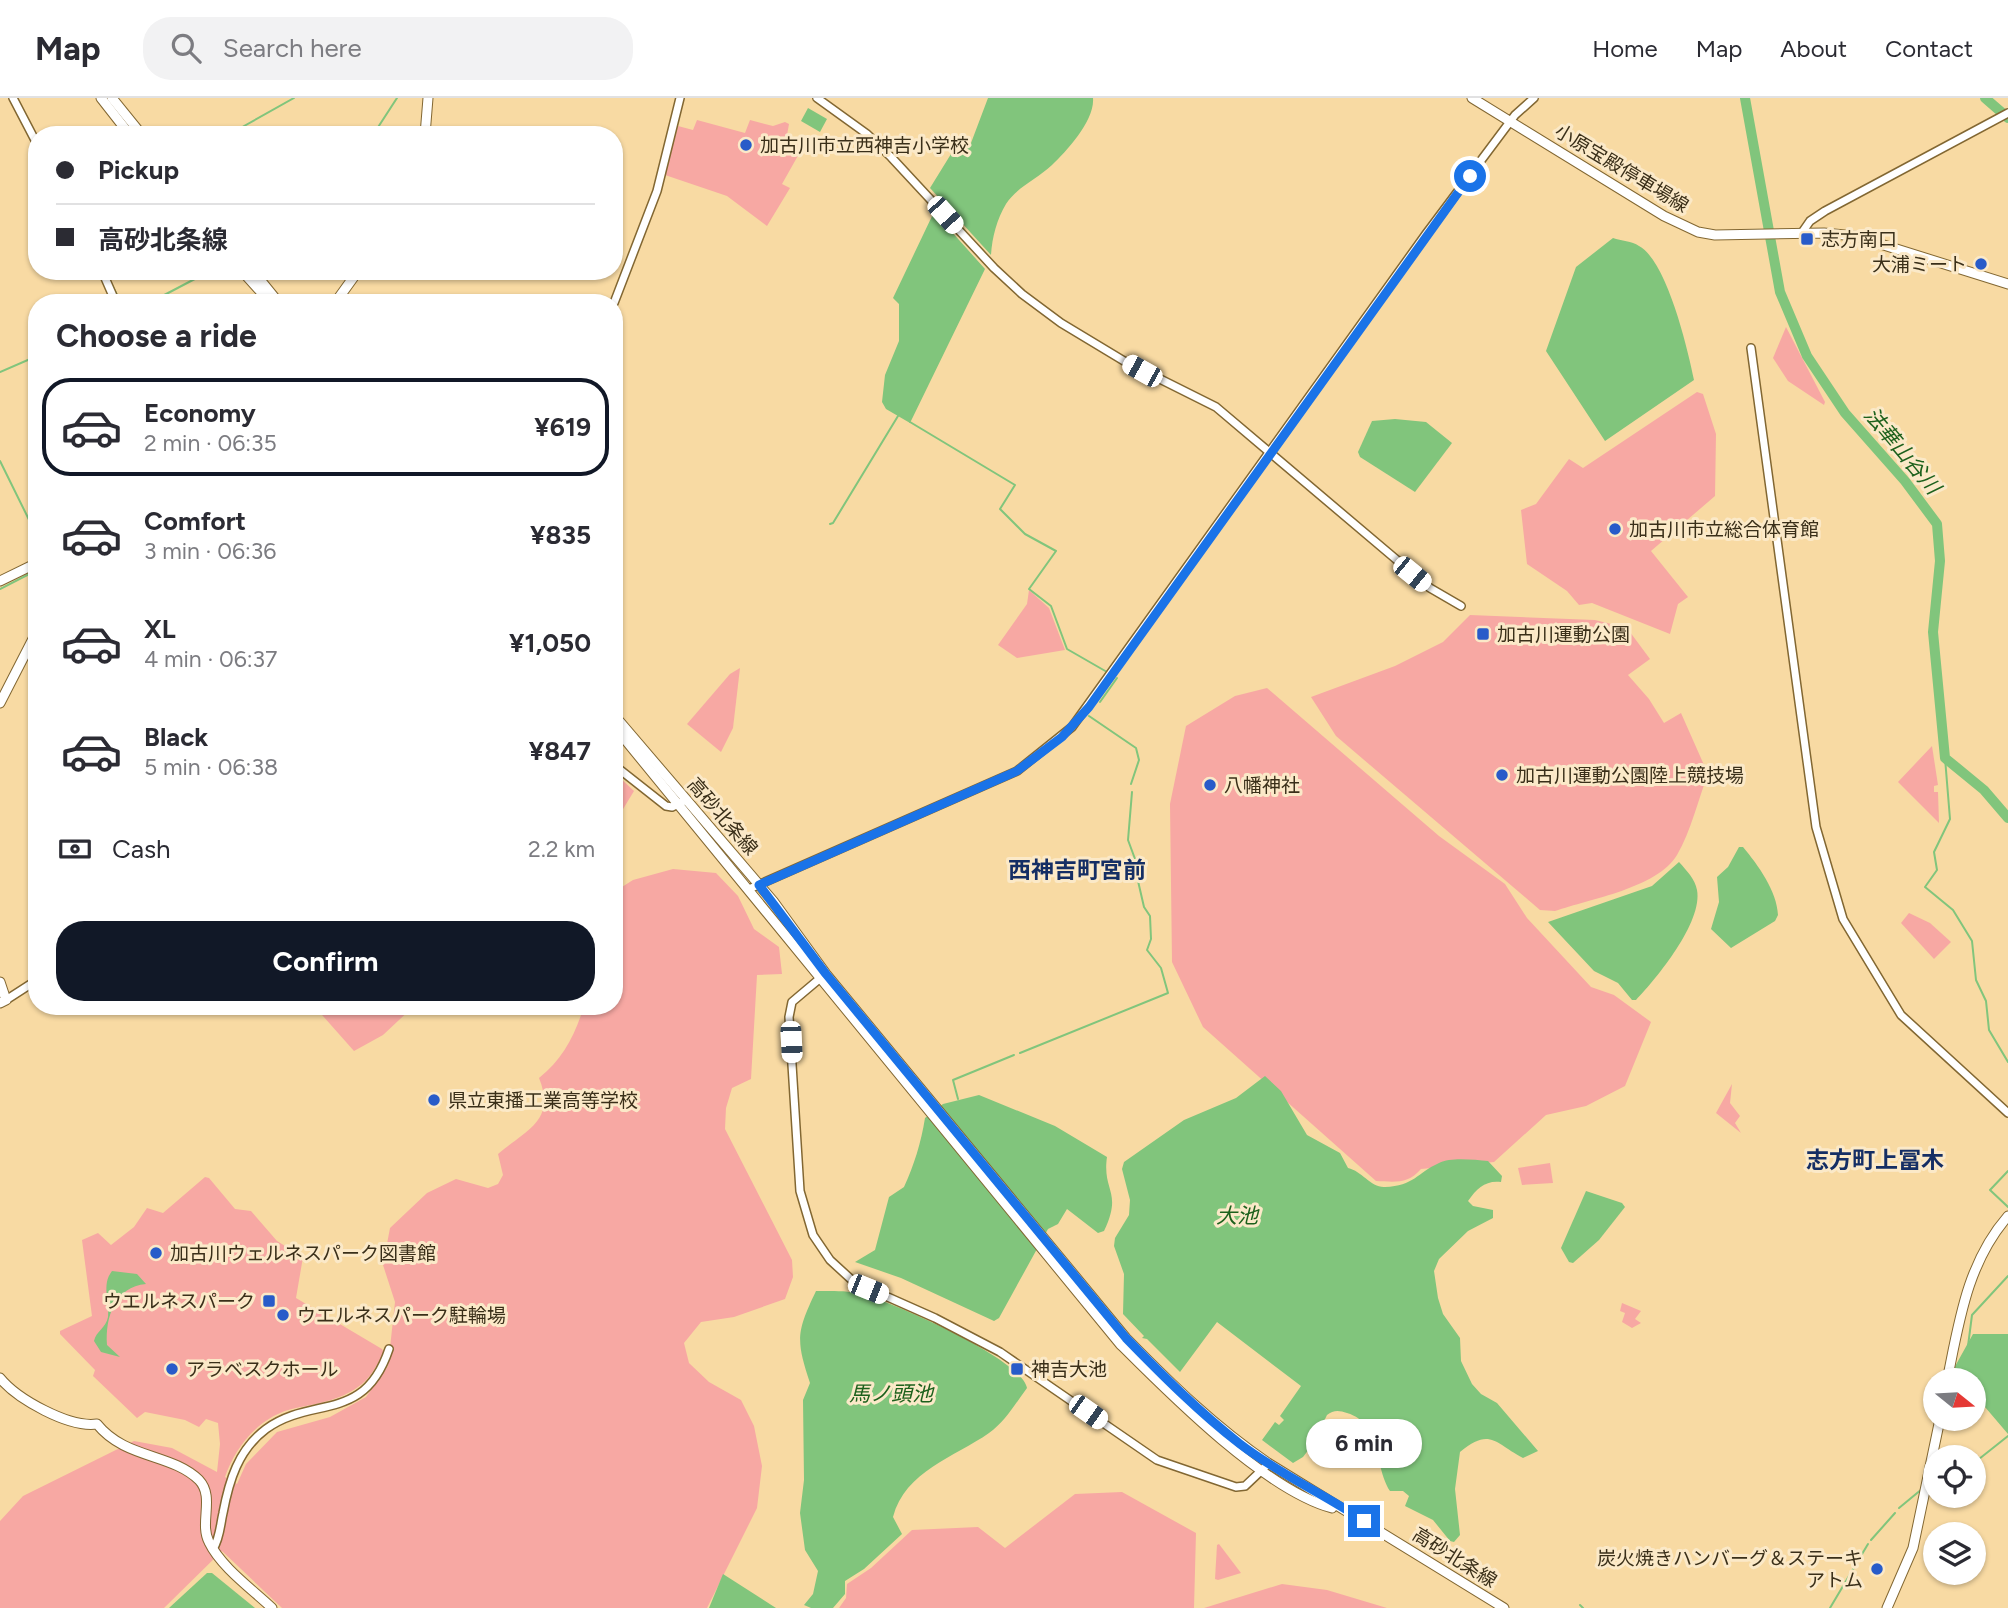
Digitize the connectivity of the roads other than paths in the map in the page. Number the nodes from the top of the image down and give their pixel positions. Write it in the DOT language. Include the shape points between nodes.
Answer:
graph roads {
  1 [pos="13,98"];
  2 [pos="101,98"];
  3 [pos="112,98"];
  4 [pos="428,98"];
  5 [pos="680,98"];
  6 [pos="817,98"];
  7 [pos="1472,98"];
  8 [pos="1534,98"];
  9 [pos="2008,113"];
  10 [pos="1510,121"];
  11 [pos="123,126"];
  12 [pos="135,126"];
  13 [pos="426,126"];
  14 [pos="28,127"];
  15 [pos="1801,234"];
  16 [pos="251,280"];
  17 [pos="623,280"];
  18 [pos="2008,285"];
  19 [pos="265,294"];
  20 [pos="1751,348"];
  21 [pos="1271,451"];
  22 [pos="28,567"];
  23 [pos="0,581"];
  24 [pos="1461,606"];
  25 [pos="28,649"];
  26 [pos="0,703"];
  27 [pos="623,726"];
  28 [pos="623,736"];
  29 [pos="623,772"];
  30 [pos="682,801"];
  31 [pos="759,885"];
  32 [pos="749,889"];
  33 [pos="823,976"];
  34 [pos="0,982"];
  35 [pos="28,986"];
  36 [pos="3,1002"];
  37 [pos="2008,1113"];
  38 [pos="2008,1216"];
  39 [pos="389,1349"];
  40 [pos="1950,1368"];
  41 [pos="0,1378"];
  42 [pos="1937,1432"];
  43 [pos="1265,1467"];
  44 [pos="221,1524"];
  45 [pos="205,1525"];
  46 [pos="213,1549"];
  47 [pos="272,1608"];
  48 [pos="1504,1608"];
  49 [pos="1887,1608"];
  1 -- 14 [label="street"];
  2 -- 11 [label="main road"];
  3 -- 12 [label="main road"];
  4 -- 13 [label="main road"];
  5 -- 17 [label="street" via="657,191"];
  6 -- 21 [label="street" via="867,134 1022,294 1124,361 1216,407"];
  7 -- 10 [label="main road, 小原宝殿停車場線"];
  8 -- 10 [label="street"];
  9 -- 15 [label="street" via="1825,211"];
  10 -- 15 [label="main road, 小原宝殿停車場線" via="1691,230 1716,235"];
  10 -- 21 [label="street"];
  15 -- 18 [label="main road, 小原宝殿停車場線" via="1874,240"];
  16 -- 19 [label="main road"];
  20 -- 37 [label="street" via="1816,827 1843,919 1901,1015"];
  21 -- 24 [label="street" via="1430,588"];
  21 -- 31 [label="street" via="1089,707 1062,737 1017,771"];
  22 -- 23 [label="main road"];
  25 -- 26 [label="main road"];
  27 -- 30 [label="main road, 高砂北条線"];
  28 -- 30 [label="main road, 高砂北条線"];
  29 -- 30 [label="street" via="666,806"];
  30 -- 31 [label="main road, 高砂北条線"];
  30 -- 32 [label="main road, 高砂北条線" via="699,833"];
  31 -- 32 [label="street"];
  31 -- 33 [label="main road, 高砂北条線"];
  32 -- 33 [label="main road, 高砂北条線"];
  33 -- 43 [label="main road, 高砂北条線" via="1126,1338"];
  33 -- 43 [label="street" via="792,1002 789,1017 800,1191 813,1235 830,1260 854,1282 1000,1352 1157,1460 1237,1487 1245,1486"];
  34 -- 36 [label="main road"];
  35 -- 36 [label="street"];
  38 -- 40 [label="main road" via="1973,1272"];
  39 -- 44 [label="street" via="374,1379 344,1404 287,1418 251,1443 235,1468"];
  41 -- 45 [label="main road" via="29,1402 81,1425 97,1424 120,1445 190,1473 205,1490"];
  42 -- 49 [label="main road" via="1913,1548"];
  43 -- 48 [label="main road, 高砂北条線" via="1312,1502 1351,1512"];
  44 -- 45 [label="street"];
  44 -- 46 [label="street"];
  45 -- 46 [label="main road"];
  46 -- 47 [label="main road"];
}
